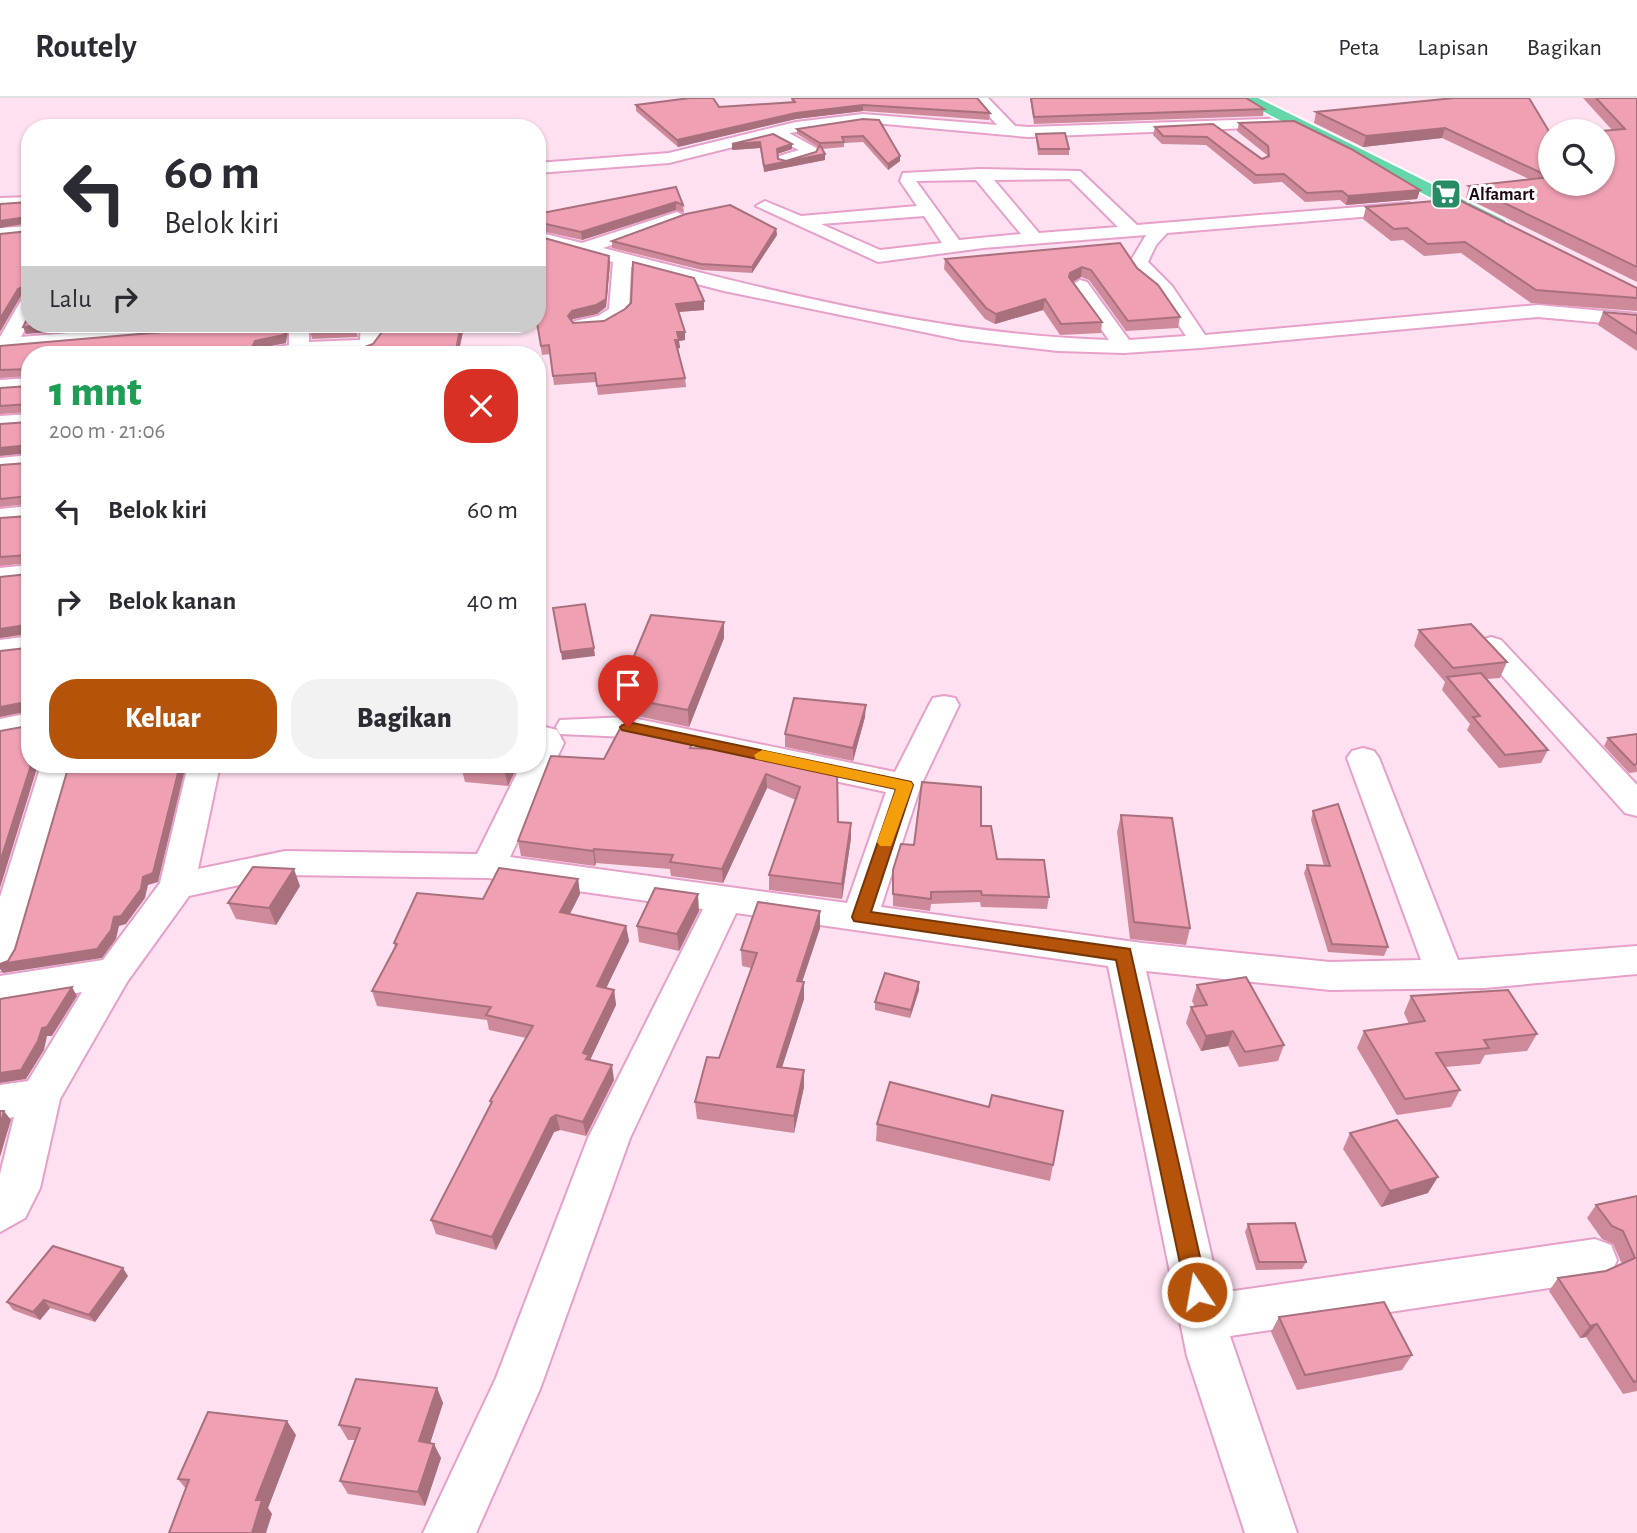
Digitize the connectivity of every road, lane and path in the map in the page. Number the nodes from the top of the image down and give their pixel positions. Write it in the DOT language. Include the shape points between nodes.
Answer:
graph roads {
  1 [pos="980,98"];
  2 [pos="1245,98"];
  3 [pos="851,106"];
  4 [pos="863,118"];
  5 [pos="1294,122"];
  6 [pos="1213,123"];
  7 [pos="1010,130"];
  8 [pos="774,132"];
  9 [pos="1231,138"];
  10 [pos="785,159"];
  11 [pos="546,167"];
  12 [pos="980,174"];
  13 [pos="21,203"];
  14 [pos="1457,203"];
  15 [pos="0,204"];
  16 [pos="765,206"];
  17 [pos="930,210"];
  18 [pos="677,217"];
  19 [pos="797,221"];
  20 [pos="1161,229"];
  21 [pos="1133,231"];
  22 [pos="21,232"];
  23 [pos="0,233"];
  24 [pos="1518,235"];
  25 [pos="546,239"];
  26 [pos="1034,239"];
  27 [pos="954,246"];
  28 [pos="583,249"];
  29 [pos="623,259"];
  30 [pos="1080,286"];
  31 [pos="21,316"];
  32 [pos="1637,320"];
  33 [pos="582,325"];
  34 [pos="69,333"];
  35 [pos="1199,342"];
  36 [pos="3,345"];
  37 [pos="1124,347"];
  38 [pos="21,386"];
  39 [pos="0,387"];
  40 [pos="21,422"];
  41 [pos="0,423"];
  42 [pos="21,463"];
  43 [pos="0,465"];
  44 [pos="21,515"];
  45 [pos="0,517"];
  46 [pos="21,574"];
  47 [pos="0,576"];
  48 [pos="21,646"];
  49 [pos="1491,646"];
  50 [pos="0,649"];
  51 [pos="944,705"];
  52 [pos="21,725"];
  53 [pos="571,727"];
  54 [pos="0,729"];
  55 [pos="1363,758"];
  56 [pos="55,773"];
  57 [pos="202,773"];
  58 [pos="534,773"];
  59 [pos="905,785"];
  60 [pos="1637,805"];
  61 [pos="488,866"];
  62 [pos="177,886"];
  63 [pos="725,900"];
  64 [pos="860,917"];
  65 [pos="1124,954"];
  66 [pos="0,957"];
  67 [pos="1637,960"];
  68 [pos="114,972"];
  69 [pos="1445,975"];
  70 [pos="0,991"];
  71 [pos="40,1096"];
  72 [pos="0,1102"];
  73 [pos="0,1212"];
  74 [pos="1595,1260"];
  75 [pos="1202,1318"];
  76 [pos="449,1533"];
  77 [pos="1271,1533"];
  1 -- 7 [label="street"];
  2 -- 5 [label="highway"];
  3 -- 4 [label="street"];
  4 -- 7 [label="street"];
  4 -- 8 [label="street"];
  5 -- 6 [label="street"];
  5 -- 14 [label="highway"];
  6 -- 7 [label="street"];
  6 -- 9 [label="street"];
  8 -- 10 [label="street" via="810,149"];
  8 -- 11 [label="street" via="669,158"];
  12 -- 17 [label="street" via="909,176"];
  12 -- 21 [label="street" via="1074,174"];
  12 -- 26 [label="street"];
  13 -- 15 [label="street"];
  14 -- 20 [label="street"];
  14 -- 24 [label="highway"];
  16 -- 19 [label="street"];
  17 -- 19 [label="street"];
  17 -- 27 [label="street"];
  18 -- 28 [label="street"];
  19 -- 27 [label="street" via="872,256"];
  20 -- 21 [label="street"];
  20 -- 35 [label="street" via="1139,262 1165,290"];
  21 -- 26 [label="street"];
  22 -- 23 [label="street"];
  25 -- 28 [label="street"];
  26 -- 27 [label="street"];
  28 -- 29 [label="street"];
  29 -- 33 [label="street" via="619,311 604,321"];
  29 -- 37 [label="street" via="724,285 962,334"];
  30 -- 37 [label="street"];
  31 -- 36 [label="street"];
  32 -- 35 [label="street" via="1526,312"];
  34 -- 36 [label="street"];
  35 -- 37 [label="street"];
  38 -- 39 [label="street"];
  40 -- 41 [label="street"];
  42 -- 43 [label="street"];
  44 -- 45 [label="street"];
  46 -- 47 [label="street"];
  48 -- 50 [label="street"];
  49 -- 60 [label="street"];
  51 -- 59 [label="street"];
  52 -- 54 [label="street"];
  53 -- 59 [label="street" via="628,727"];
  55 -- 69 [label="street"];
  56 -- 66 [label="street"];
  57 -- 62 [label="street"];
  58 -- 61 [label="street"];
  59 -- 64 [label="street"];
  61 -- 62 [label="street" via="285,863"];
  61 -- 63 [label="street"];
  62 -- 68 [label="street"];
  63 -- 64 [label="street"];
  63 -- 76 [label="street" via="609,1138 516,1390"];
  64 -- 65 [label="street"];
  65 -- 69 [label="street" via="1330,976"];
  65 -- 75 [label="street"];
  67 -- 69 [label="street"];
  68 -- 70 [label="street"];
  68 -- 71 [label="street"];
  71 -- 72 [label="street"];
  71 -- 73 [label="street" via="18,1188"];
  74 -- 75 [label="street"];
  75 -- 77 [label="street"];
}
